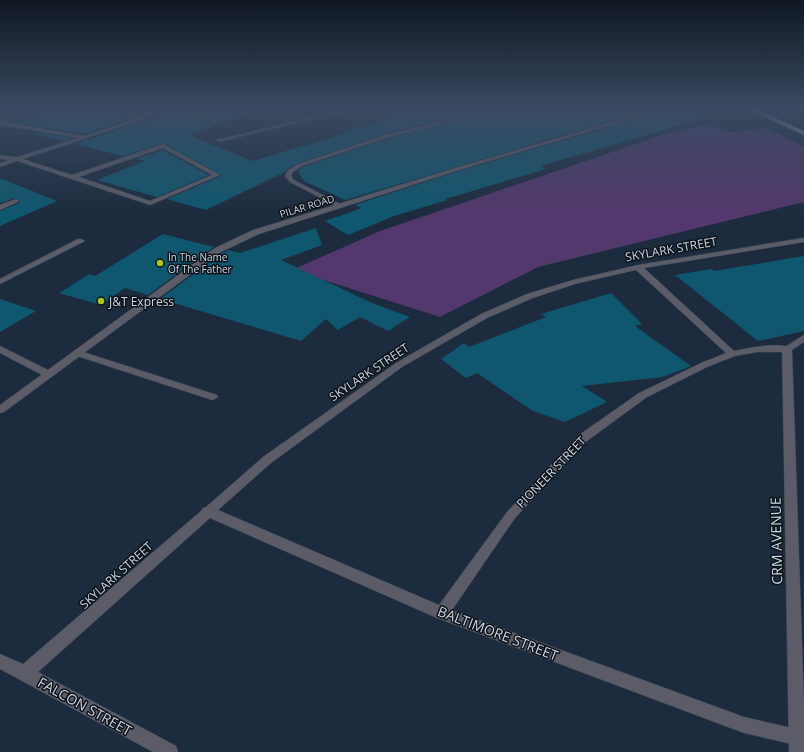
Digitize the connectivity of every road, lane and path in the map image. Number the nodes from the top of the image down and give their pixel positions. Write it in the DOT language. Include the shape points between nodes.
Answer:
graph roads {
  1 [pos="66,144"];
  2 [pos="364,144"];
  3 [pos="542,144"];
  4 [pos="0,157"];
  5 [pos="16,160"];
  6 [pos="0,165"];
  7 [pos="74,177"];
  8 [pos="16,201"];
  9 [pos="340,206"];
  10 [pos="0,208"];
  11 [pos="81,240"];
  12 [pos="804,240"];
  13 [pos="638,267"];
  14 [pos="0,282"];
  15 [pos="804,338"];
  16 [pos="0,349"];
  17 [pos="787,349"];
  18 [pos="77,353"];
  19 [pos="732,354"];
  20 [pos="48,374"];
  21 [pos="213,397"];
  22 [pos="0,410"];
  23 [pos="207,511"];
  24 [pos="442,612"];
  25 [pos="0,661"];
  26 [pos="25,672"];
  27 [pos="797,745"];
  28 [pos="170,752"];
  1 -- 5 [label="street"];
  2 -- 9 [label="street" via="300,166 290,171 288,176 292,181"];
  3 -- 9 [label="street, PILAR ROAD"];
  4 -- 5 [label="street"];
  5 -- 6 [label="street"];
  5 -- 7 [label="street"];
  7 -- 7 [label="street" via="150,203 217,175 163,146"];
  8 -- 10 [label="street"];
  9 -- 18 [label="street, PILAR ROAD" via="256,232 218,250"];
  11 -- 14 [label="street"];
  12 -- 13 [label="street, SKYLARK STREET"];
  13 -- 19 [label="street"];
  13 -- 23 [label="street, SKYLARK STREET" via="573,282 530,296 484,316 399,365 267,460"];
  15 -- 17 [label="street"];
  16 -- 20 [label="street"];
  17 -- 19 [label="street, PIONEER STREET" via="757,349"];
  17 -- 27 [label="street, CRM AVENUE"];
  18 -- 20 [label="street, PILAR ROAD"];
  18 -- 21 [label="street"];
  19 -- 24 [label="street, PIONEER STREET" via="644,395 583,438 510,515"];
  20 -- 22 [label="street, PILAR ROAD"];
  23 -- 24 [label="street, BALTIMORE STREET"];
  23 -- 26 [label="street, SKYLARK STREET"];
  24 -- 27 [label="street, BALTIMORE STREET"];
  25 -- 26 [label="street, FALCON STREET"];
  26 -- 28 [label="street, FALCON STREET"];
}
